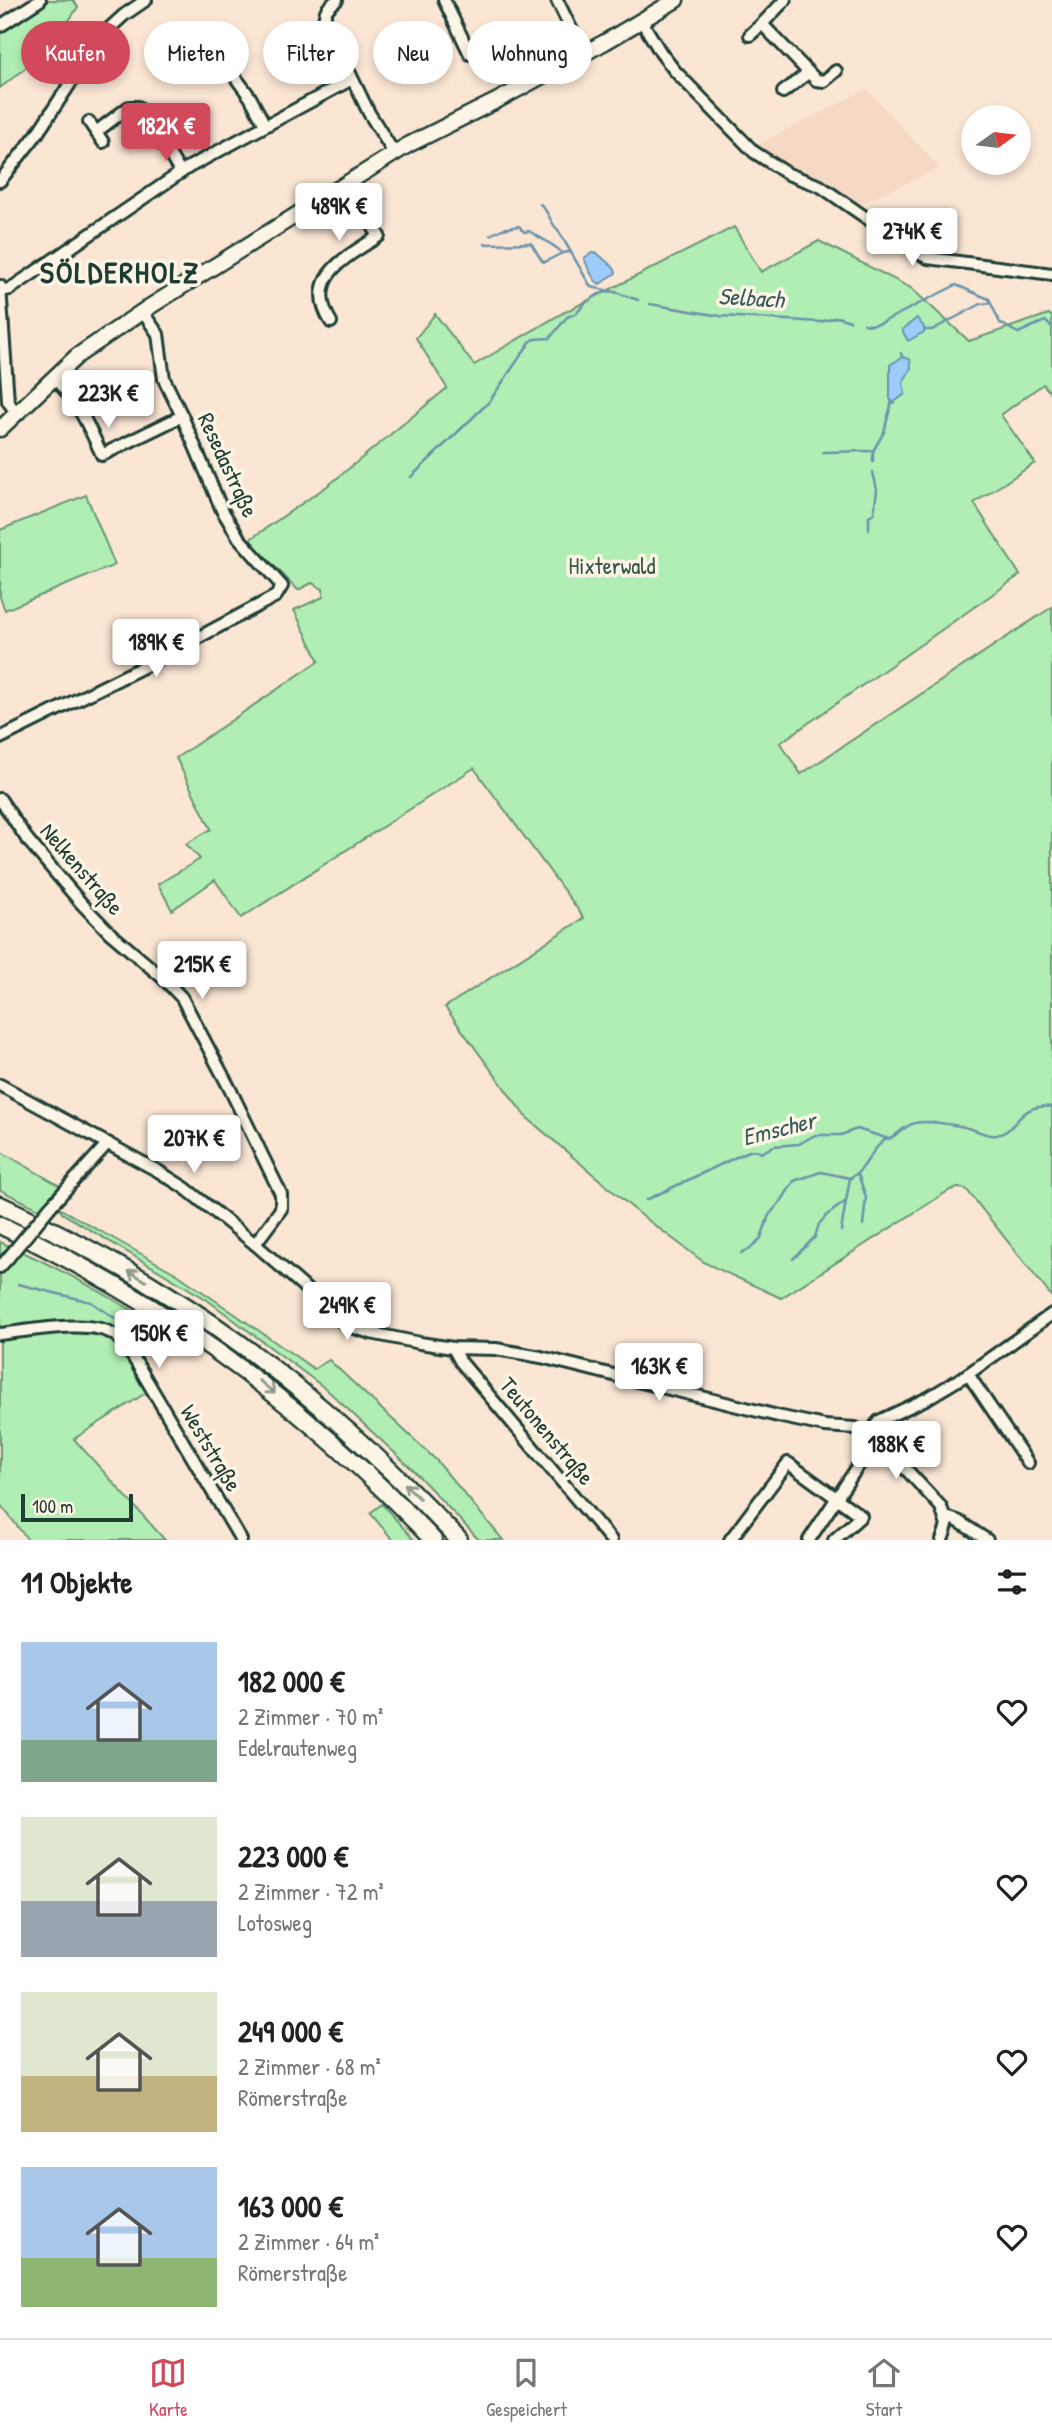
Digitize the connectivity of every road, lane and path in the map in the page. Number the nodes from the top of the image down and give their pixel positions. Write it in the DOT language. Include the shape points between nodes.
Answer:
graph roads {
  1 [pos="40,0"];
  2 [pos="146,0"];
  3 [pos="337,0"];
  4 [pos="444,0"];
  5 [pos="557,0"];
  6 [pos="676,0"];
  7 [pos="785,0"];
  8 [pos="641,20"];
  9 [pos="325,21"];
  10 [pos="567,21"];
  11 [pos="762,24"];
  12 [pos="0,26"];
  13 [pos="750,36"];
  14 [pos="467,48"];
  15 [pos="592,48"];
  16 [pos="836,71"];
  17 [pos="808,73"];
  18 [pos="240,84"];
  19 [pos="343,84"];
  20 [pos="354,84"];
  21 [pos="524,84"];
  22 [pos="783,92"];
  23 [pos="265,125"];
  24 [pos="103,142"];
  25 [pos="394,153"];
  26 [pos="180,172"];
  27 [pos="0,181"];
  28 [pos="346,183"];
  29 [pos="1052,274"];
  30 [pos="0,289"];
  31 [pos="142,311"];
  32 [pos="331,322"];
  33 [pos="53,377"];
  34 [pos="16,413"];
  35 [pos="182,416"];
  36 [pos="0,429"];
  37 [pos="0,738"];
  38 [pos="0,799"];
  39 [pos="0,1084"];
  40 [pos="108,1143"];
  41 [pos="0,1205"];
  42 [pos="0,1225"];
  43 [pos="255,1244"];
  44 [pos="4,1262"];
  45 [pos="1052,1314"];
  46 [pos="0,1334"];
  47 [pos="453,1348"];
  48 [pos="968,1374"];
  49 [pos="871,1436"];
  50 [pos="1028,1463"];
  51 [pos="837,1497"];
  52 [pos="943,1512"];
  53 [pos="241,1540"];
  54 [pos="433,1540"];
  55 [pos="459,1540"];
  56 [pos="611,1540"];
  57 [pos="730,1540"];
  58 [pos="809,1540"];
  59 [pos="835,1540"];
  60 [pos="942,1540"];
  61 [pos="987,1540"];
  1 -- 12 [label="street"];
  2 -- 27 [label="street" via="102,36"];
  3 -- 9 [label="street" via="326,10"];
  4 -- 14 [label="street"];
  5 -- 10 [label="street"];
  6 -- 8 [label="main road"];
  7 -- 11 [label="street"];
  8 -- 15 [label="main road"];
  8 -- 29 [label="street" via="675,71 769,163 820,186 928,258"];
  11 -- 13 [label="street"];
  11 -- 17 [label="street"];
  16 -- 17 [label="street" via="821,82"];
  17 -- 22 [label="street"];
  18 -- 23 [label="street"];
  19 -- 23 [label="street"];
  20 -- 25 [label="street"];
  21 -- 25 [label="main road"];
  23 -- 26 [label="street"];
  24 -- 26 [label="street" via="92,127 138,107"];
  25 -- 28 [label="main road"];
  26 -- 30 [label="street" via="18,284"];
  28 -- 31 [label="main road"];
  28 -- 32 [label="street" via="379,236 335,265 327,277 323,304"];
  30 -- 34 [label="street" via="8,401"];
  31 -- 33 [label="main road"];
  31 -- 35 [label="street, Resedastraße" via="158,334 164,379"];
  33 -- 34 [label="main road"];
  33 -- 35 [label="street" via="78,406 102,456"];
  34 -- 36 [label="main road"];
  35 -- 37 [label="street, Resedastraße" via="229,521 282,586 276,596"];
  38 -- 43 [label="street, Nelkenstraße" via="81,903 182,998 202,1032 281,1194 281,1209"];
  39 -- 40 [label="street"];
  40 -- 43 [label="street" via="185,1188"];
  40 -- 44 [label="street, bridge"];
  55 -- 41 [label="highway, one-way" via="353,1435 250,1352 126,1269"];
  42 -- 54 [label="highway, one-way" via="126,1291 258,1380 350,1458"];
  43 -- 47 [label="street" via="329,1313 351,1327"];
  45 -- 48 [label="street"];
  46 -- 53 [label="street, Weststraße" via="87,1327 117,1337"];
  47 -- 49 [label="street" via="541,1357 782,1417 855,1428"];
  47 -- 56 [label="street, Teutonenstraße"];
  48 -- 49 [label="street" via="879,1421"];
  48 -- 50 [label="street"];
  49 -- 51 [label="street" via="868,1451"];
  49 -- 52 [label="street"];
  51 -- 57 [label="street" via="788,1463"];
  51 -- 58 [label="street"];
  51 -- 59 [label="street" via="861,1516"];
  52 -- 60 [label="street" via="947,1526"];
  52 -- 61 [label="street"];
}
